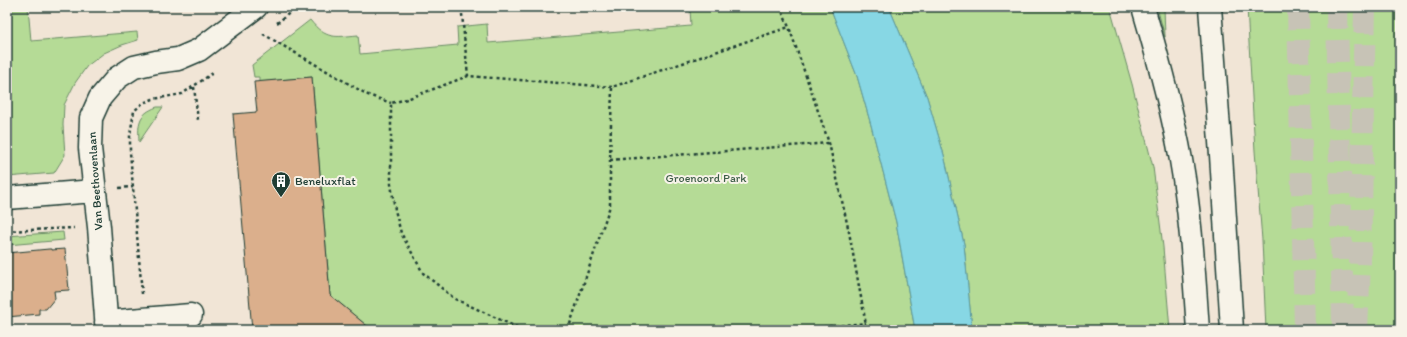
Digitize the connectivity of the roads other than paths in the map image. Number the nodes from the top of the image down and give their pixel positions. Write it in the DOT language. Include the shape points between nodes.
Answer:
graph roads {
  1 [pos="256,7"];
  2 [pos="1143,7"];
  3 [pos="1210,7"];
  4 [pos="94,191"];
  5 [pos="7,198"];
  6 [pos="191,315"];
  7 [pos="106,326"];
  8 [pos="1198,330"];
  9 [pos="1232,330"];
  1 -- 4 [label="main road, Van Beethovenlaan" via="199,50 178,59 134,67 117,78 100,98 91,118 90,148"];
  2 -- 8 [label="main road" via="1164,77 1181,161"];
  3 -- 9 [label="main road"];
  4 -- 5 [label="main road"];
  4 -- 7 [label="main road, Van Beethovenlaan"];
  6 -- 7 [label="main road" via="144,319"];
}
